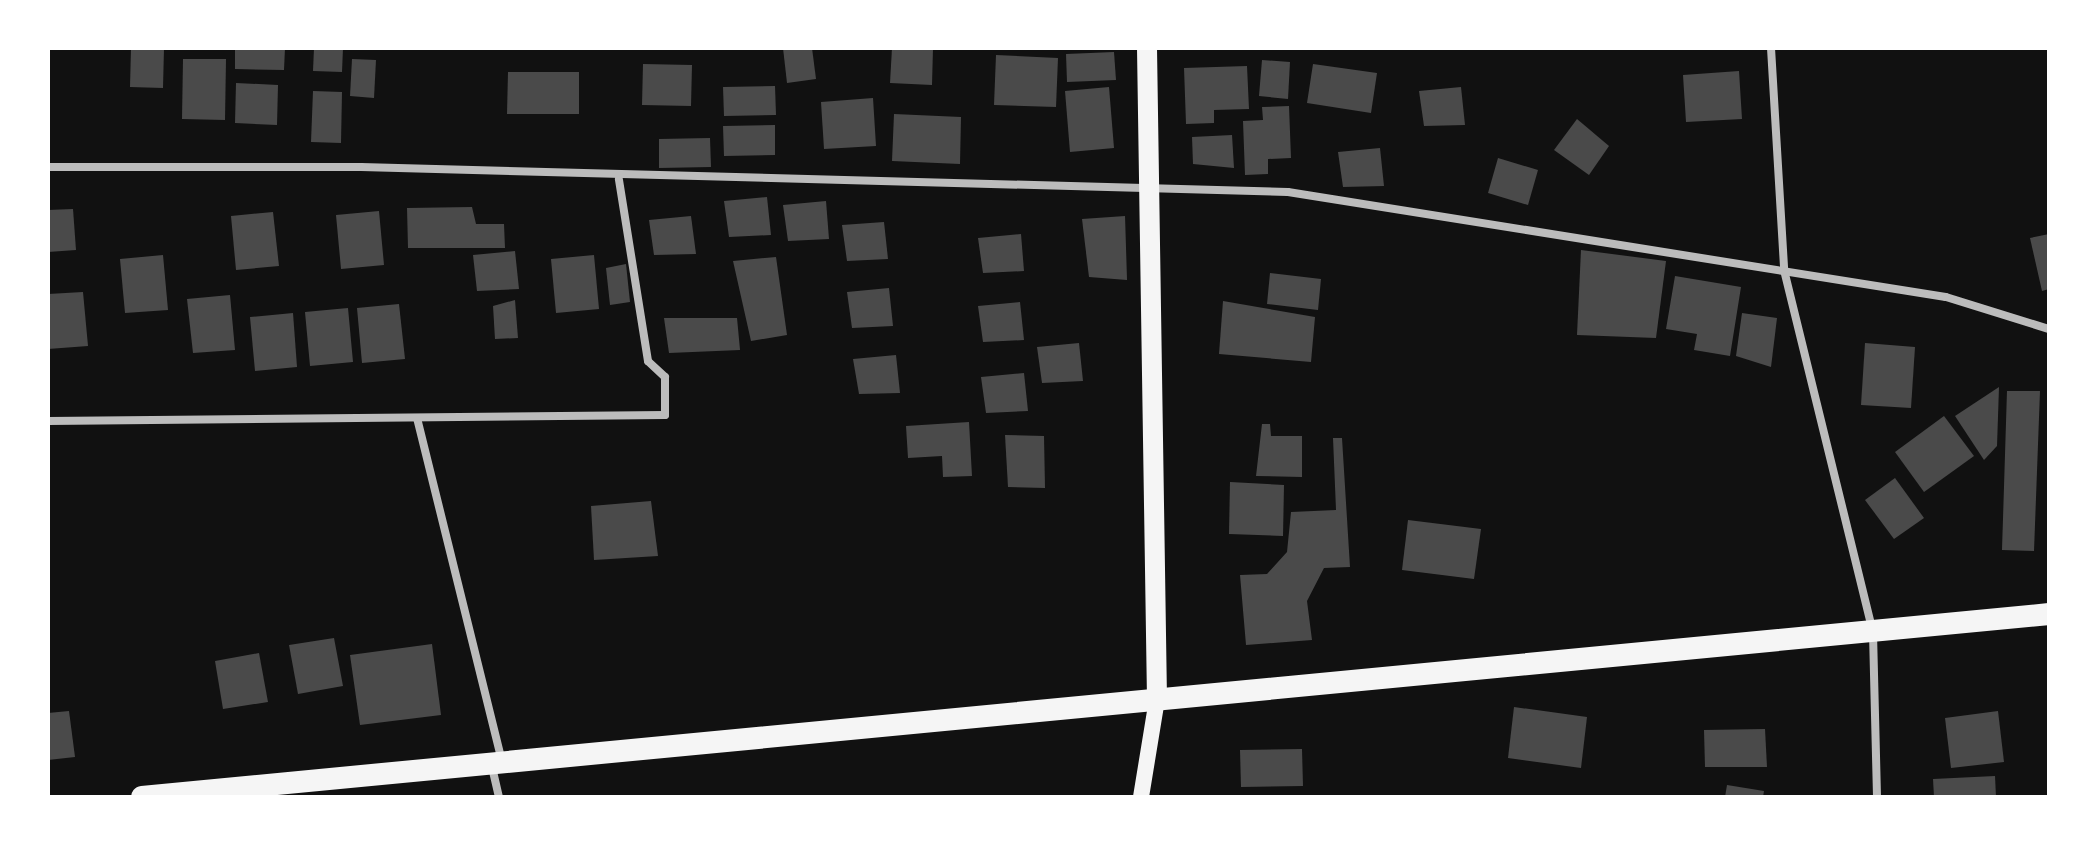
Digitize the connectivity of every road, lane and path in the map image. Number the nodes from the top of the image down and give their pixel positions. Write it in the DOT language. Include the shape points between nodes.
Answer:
graph roads {
  1 [pos="1147,48"];
  2 [pos="1771,48"];
  3 [pos="48,167"];
  4 [pos="619,179"];
  5 [pos="1153,193"];
  6 [pos="1784,270"];
  7 [pos="2049,329"];
  8 [pos="417,418"];
  9 [pos="48,421"];
  10 [pos="2049,614"];
  11 [pos="1873,633"];
  12 [pos="1157,699"];
  13 [pos="496,762"];
  14 [pos="142,797"];
  15 [pos="499,797"];
  16 [pos="1141,797"];
  17 [pos="1877,797"];
  1 -- 5 [label="main road"];
  2 -- 6 [label="street"];
  3 -- 4 [label="street" via="361,167"];
  4 -- 5 [label="street"];
  4 -- 8 [label="street" via="648,361 665,377 665,415"];
  5 -- 6 [label="street" via="1288,192"];
  5 -- 12 [label="main road"];
  6 -- 7 [label="street" via="1946,297"];
  6 -- 11 [label="street"];
  8 -- 9 [label="street"];
  8 -- 13 [label="street"];
  10 -- 11 [label="highway"];
  11 -- 12 [label="highway"];
  11 -- 17 [label="street"];
  12 -- 13 [label="highway"];
  12 -- 16 [label="main road"];
  13 -- 14 [label="highway"];
  13 -- 15 [label="street"];
}
